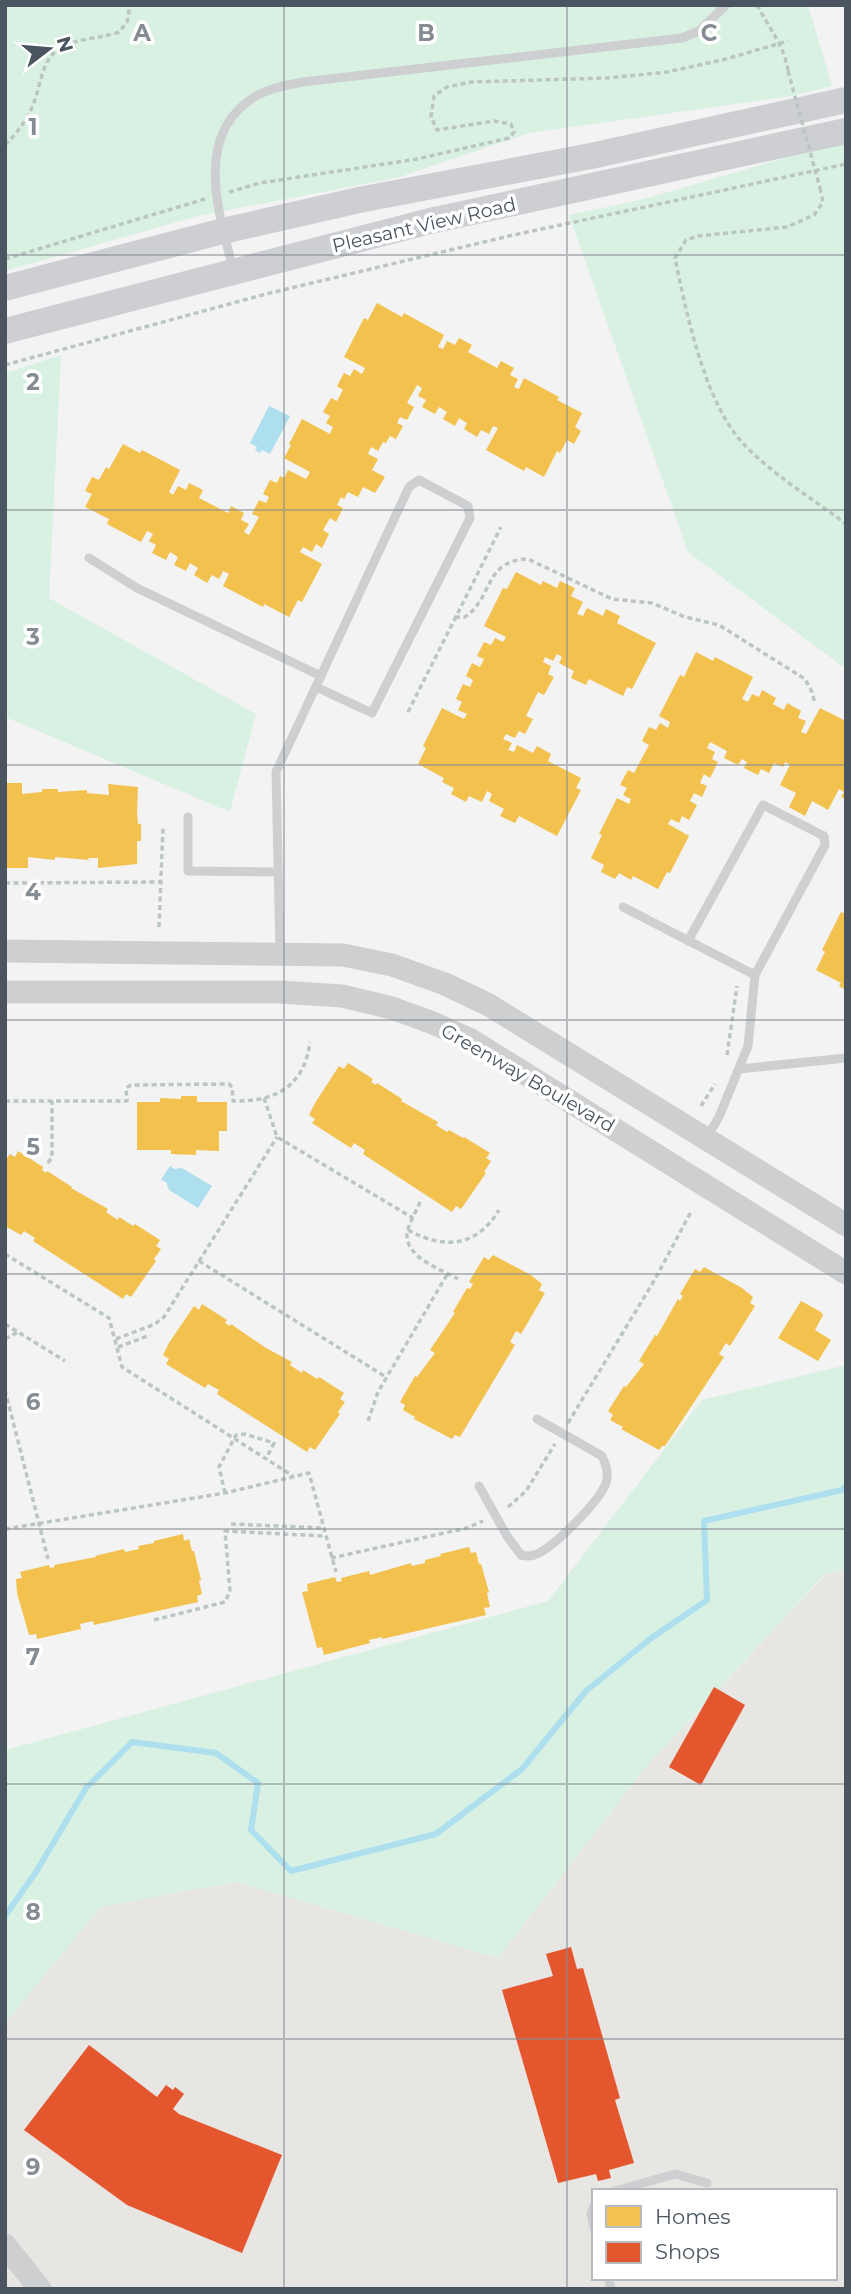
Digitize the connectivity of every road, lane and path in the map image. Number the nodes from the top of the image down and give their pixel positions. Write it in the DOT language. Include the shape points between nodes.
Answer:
graph roads {
  1 [pos="130,5"];
  2 [pos="726,5"];
  3 [pos="757,5"];
  4 [pos="788,41"];
  5 [pos="779,45"];
  6 [pos="846,100"];
  7 [pos="846,131"];
  8 [pos="5,145"];
  9 [pos="846,164"];
  10 [pos="216,196"];
  11 [pos="223,231"];
  12 [pos="5,259"];
  13 [pos="234,271"];
  14 [pos="5,288"];
  15 [pos="5,331"];
  16 [pos="5,365"];
  17 [pos="846,524"];
  18 [pos="501,527"];
  19 [pos="89,558"];
  20 [pos="455,618"];
  21 [pos="321,676"];
  22 [pos="316,687"];
  23 [pos="815,704"];
  24 [pos="408,712"];
  25 [pos="188,817"];
  26 [pos="163,826"];
  27 [pos="278,872"];
  28 [pos="161,882"];
  29 [pos="5,883"];
  30 [pos="623,907"];
  31 [pos="159,927"];
  32 [pos="688,941"];
  33 [pos="5,951"];
  34 [pos="279,953"];
  35 [pos="755,975"];
  36 [pos="737,986"];
  37 [pos="5,992"];
  38 [pos="310,1042"];
  39 [pos="727,1059"];
  40 [pos="846,1059"];
  41 [pos="739,1069"];
  42 [pos="721,1073"];
  43 [pos="264,1098"];
  44 [pos="5,1101"];
  45 [pos="52,1101"];
  46 [pos="701,1106"];
  47 [pos="707,1137"];
  48 [pos="277,1138"];
  49 [pos="48,1163"];
  50 [pos="420,1202"];
  51 [pos="499,1210"];
  52 [pos="413,1218"];
  53 [pos="846,1224"];
  54 [pos="408,1230"];
  55 [pos="5,1254"];
  56 [pos="199,1261"];
  57 [pos="846,1272"];
  58 [pos="448,1273"];
  59 [pos="458,1279"];
  60 [pos="5,1324"];
  61 [pos="18,1332"];
  62 [pos="150,1335"];
  63 [pos="5,1339"];
  64 [pos="116,1339"];
  65 [pos="118,1347"];
  66 [pos="65,1361"];
  67 [pos="386,1377"];
  68 [pos="5,1390"];
  69 [pos="537,1419"];
  70 [pos="368,1421"];
  71 [pos="233,1438"];
  72 [pos="266,1458"];
  73 [pos="295,1477"];
  74 [pos="479,1486"];
  75 [pos="225,1493"];
  76 [pos="39,1524"];
  77 [pos="231,1524"];
  78 [pos="323,1528"];
  79 [pos="5,1530"];
  80 [pos="324,1536"];
  81 [pos="48,1559"];
  82 [pos="336,1572"];
  83 [pos="155,1619"];
  84 [pos="707,2183"];
  85 [pos="622,2189"];
  86 [pos="5,2245"];
  87 [pos="40,2289"];
  1 -- 8 [label="path" via="127,22 119,32 54,52 46,62 26,119"];
  2 -- 10 [label="lane" via="699,31 682,38 278,87 256,96 228,124 215,160"];
  3 -- 5 [label="path"];
  4 -- 5 [label="path"];
  5 -- 10 [label="path" via="667,72 447,87 434,96 431,117 437,130 494,121 511,124 514,132 509,138 417,159 260,183"];
  5 -- 17 [label="path, bridge" via="823,202 814,215 787,227 686,240 675,258 690,326 712,392 738,438"];
  6 -- 11 [label="main road, Pleasant View Road"];
  7 -- 13 [label="main road, Pleasant View Road" via="430,221"];
  9 -- 16 [label="path" via="496,239 266,294"];
  10 -- 11 [label="lane"];
  10 -- 12 [label="path"];
  11 -- 13 [label="lane"];
  11 -- 14 [label="main road, Pleasant View Road"];
  13 -- 15 [label="main road, Pleasant View Road"];
  18 -- 20 [label="path"];
  19 -- 21 [label="lane" via="137,588"];
  20 -- 23 [label="path" via="465,617 476,607 502,566 528,558 612,599 652,603 727,629 805,679"];
  20 -- 24 [label="path"];
  21 -- 22 [label="lane"];
  21 -- 22 [label="lane" via="409,486 419,480 468,506 470,518 372,713"];
  22 -- 27 [label="lane" via="276,772"];
  25 -- 27 [label="lane" via="188,871"];
  26 -- 28 [label="path"];
  27 -- 34 [label="lane"];
  28 -- 29 [label="path"];
  28 -- 31 [label="path"];
  30 -- 32 [label="lane"];
  32 -- 35 [label="lane"];
  32 -- 35 [label="lane" via="763,805 824,836 825,845"];
  33 -- 34 [label="street, Greenway Boulevard"];
  34 -- 47 [label="street, Greenway Boulevard" via="343,956 393,965 444,984 489,1005"];
  35 -- 41 [label="lane" via="748,1046"];
  36 -- 39 [label="path"];
  37 -- 57 [label="street, Greenway Boulevard" via="280,992 342,996 392,1008 471,1040"];
  38 -- 43 [label="path" via="304,1068 291,1085"];
  40 -- 41 [label="lane"];
  41 -- 47 [label="lane"];
  42 -- 46 [label="path"];
  43 -- 45 [label="path" via="233,1101 229,1084 131,1085 127,1101"];
  43 -- 48 [label="path"];
  44 -- 45 [label="path"];
  45 -- 49 [label="path" via="52,1157"];
  47 -- 53 [label="street, Greenway Boulevard"];
  48 -- 52 [label="path"];
  48 -- 56 [label="path"];
  50 -- 52 [label="path"];
  51 -- 54 [label="path" via="481,1233 461,1241 430,1241"];
  52 -- 54 [label="path"];
  54 -- 58 [label="path" via="415,1255"];
  55 -- 64 [label="path" via="109,1318"];
  56 -- 64 [label="path" via="160,1321"];
  56 -- 67 [label="path"];
  58 -- 59 [label="path"];
  58 -- 67 [label="path"];
  60 -- 61 [label="path"];
  61 -- 63 [label="path"];
  61 -- 66 [label="path"];
  62 -- 65 [label="path"];
  64 -- 65 [label="path"];
  65 -- 71 [label="path" via="122,1367"];
  67 -- 70 [label="path"];
  68 -- 76 [label="path"];
  69 -- 74 [label="lane" via="602,1457 608,1473 596,1499 549,1546 531,1556 521,1555"];
  71 -- 72 [label="path"];
  71 -- 72 [label="path" via="240,1433 274,1443"];
  71 -- 75 [label="path" via="219,1467"];
  72 -- 73 [label="path"];
  73 -- 75 [label="path"];
  73 -- 78 [label="path" via="309,1474"];
  75 -- 76 [label="path"];
  76 -- 79 [label="path"];
  76 -- 81 [label="path"];
  77 -- 78 [label="path"];
  78 -- 80 [label="path"];
  80 -- 82 [label="path"];
  80 -- 83 [label="path" via="225,1531 230,1591 225,1602"];
  84 -- 85 [label="lane" via="675,2174"];
  86 -- 87 [label="street"];
}
